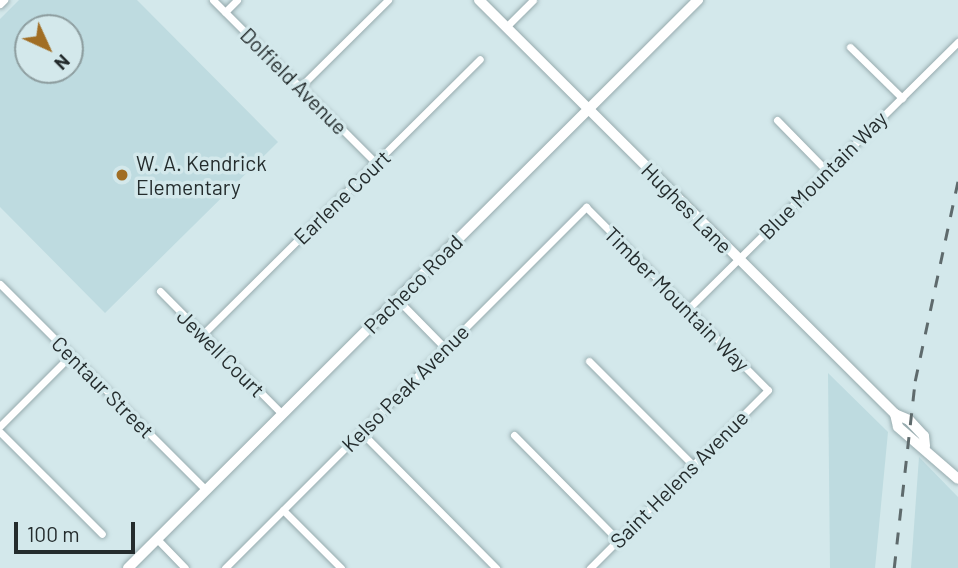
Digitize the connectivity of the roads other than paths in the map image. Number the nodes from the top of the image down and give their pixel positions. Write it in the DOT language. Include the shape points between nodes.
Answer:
graph roads {
  1 [pos="4,0"];
  2 [pos="213,0"];
  3 [pos="237,0"];
  4 [pos="388,0"];
  5 [pos="479,0"];
  6 [pos="533,0"];
  7 [pos="698,0"];
  8 [pos="0,5"];
  9 [pos="225,12"];
  10 [pos="506,27"];
  11 [pos="958,42"];
  12 [pos="850,47"];
  13 [pos="480,59"];
  14 [pos="300,88"];
  15 [pos="902,98"];
  16 [pos="588,109"];
  17 [pos="777,120"];
  18 [pos="375,162"];
  19 [pos="827,171"];
  20 [pos="586,207"];
  21 [pos="738,259"];
  22 [pos="0,284"];
  23 [pos="160,291"];
  24 [pos="397,299"];
  25 [pos="688,309"];
  26 [pos="203,334"];
  27 [pos="445,348"];
  28 [pos="71,355"];
  29 [pos="589,361"];
  30 [pos="768,390"];
  31 [pos="282,414"];
  32 [pos="0,426"];
  33 [pos="0,432"];
  34 [pos="361,432"];
  35 [pos="514,435"];
  36 [pos="693,465"];
  37 [pos="958,479"];
  38 [pos="206,490"];
  39 [pos="283,510"];
  40 [pos="102,534"];
  41 [pos="157,539"];
  42 [pos="618,540"];
  43 [pos="128,568"];
  44 [pos="186,568"];
  45 [pos="225,568"];
  46 [pos="341,568"];
  47 [pos="496,568"];
  48 [pos="590,568"];
  1 -- 8 [label="street"];
  2 -- 9 [label="street, Dolfield Avenue"];
  3 -- 9 [label="street"];
  4 -- 14 [label="street"];
  5 -- 10 [label="street, Hughes Lane"];
  6 -- 10 [label="street"];
  7 -- 16 [label="street, Pacheco Road"];
  9 -- 14 [label="street, Dolfield Avenue"];
  10 -- 16 [label="street, Hughes Lane"];
  11 -- 15 [label="street, Blue Mountain Way"];
  12 -- 15 [label="street"];
  13 -- 18 [label="street, Earlene Court"];
  14 -- 18 [label="street, Dolfield Avenue"];
  15 -- 19 [label="street, Blue Mountain Way"];
  16 -- 21 [label="street, Hughes Lane"];
  16 -- 24 [label="street, Pacheco Road"];
  17 -- 19 [label="street"];
  18 -- 26 [label="street, Earlene Court"];
  19 -- 21 [label="street, Blue Mountain Way"];
  20 -- 25 [label="street, Timber Mountain Way"];
  20 -- 27 [label="street, Kelso Peak Avenue"];
  21 -- 25 [label="street, Blue Mountain Way"];
  21 -- 37 [label="street, Hughes Lane" via="895,414 898,427"];
  22 -- 28 [label="street, Centaur Street"];
  23 -- 26 [label="street, Jewell Court"];
  24 -- 27 [label="street"];
  24 -- 31 [label="street, Pacheco Road"];
  25 -- 30 [label="street, Timber Mountain Way"];
  26 -- 31 [label="street, Jewell Court"];
  27 -- 34 [label="street, Kelso Peak Avenue"];
  28 -- 32 [label="street"];
  28 -- 38 [label="street, Centaur Street"];
  29 -- 36 [label="street"];
  30 -- 36 [label="street, Saint Helens Avenue"];
  31 -- 38 [label="street, Pacheco Road"];
  33 -- 40 [label="street"];
  34 -- 39 [label="street, Kelso Peak Avenue"];
  34 -- 47 [label="street"];
  35 -- 42 [label="street"];
  36 -- 42 [label="street, Saint Helens Avenue"];
  38 -- 41 [label="street, Pacheco Road"];
  39 -- 45 [label="street, Kelso Peak Avenue"];
  39 -- 46 [label="street"];
  41 -- 43 [label="street, Pacheco Road"];
  41 -- 44 [label="street"];
  42 -- 48 [label="street, Saint Helens Avenue"];
}
